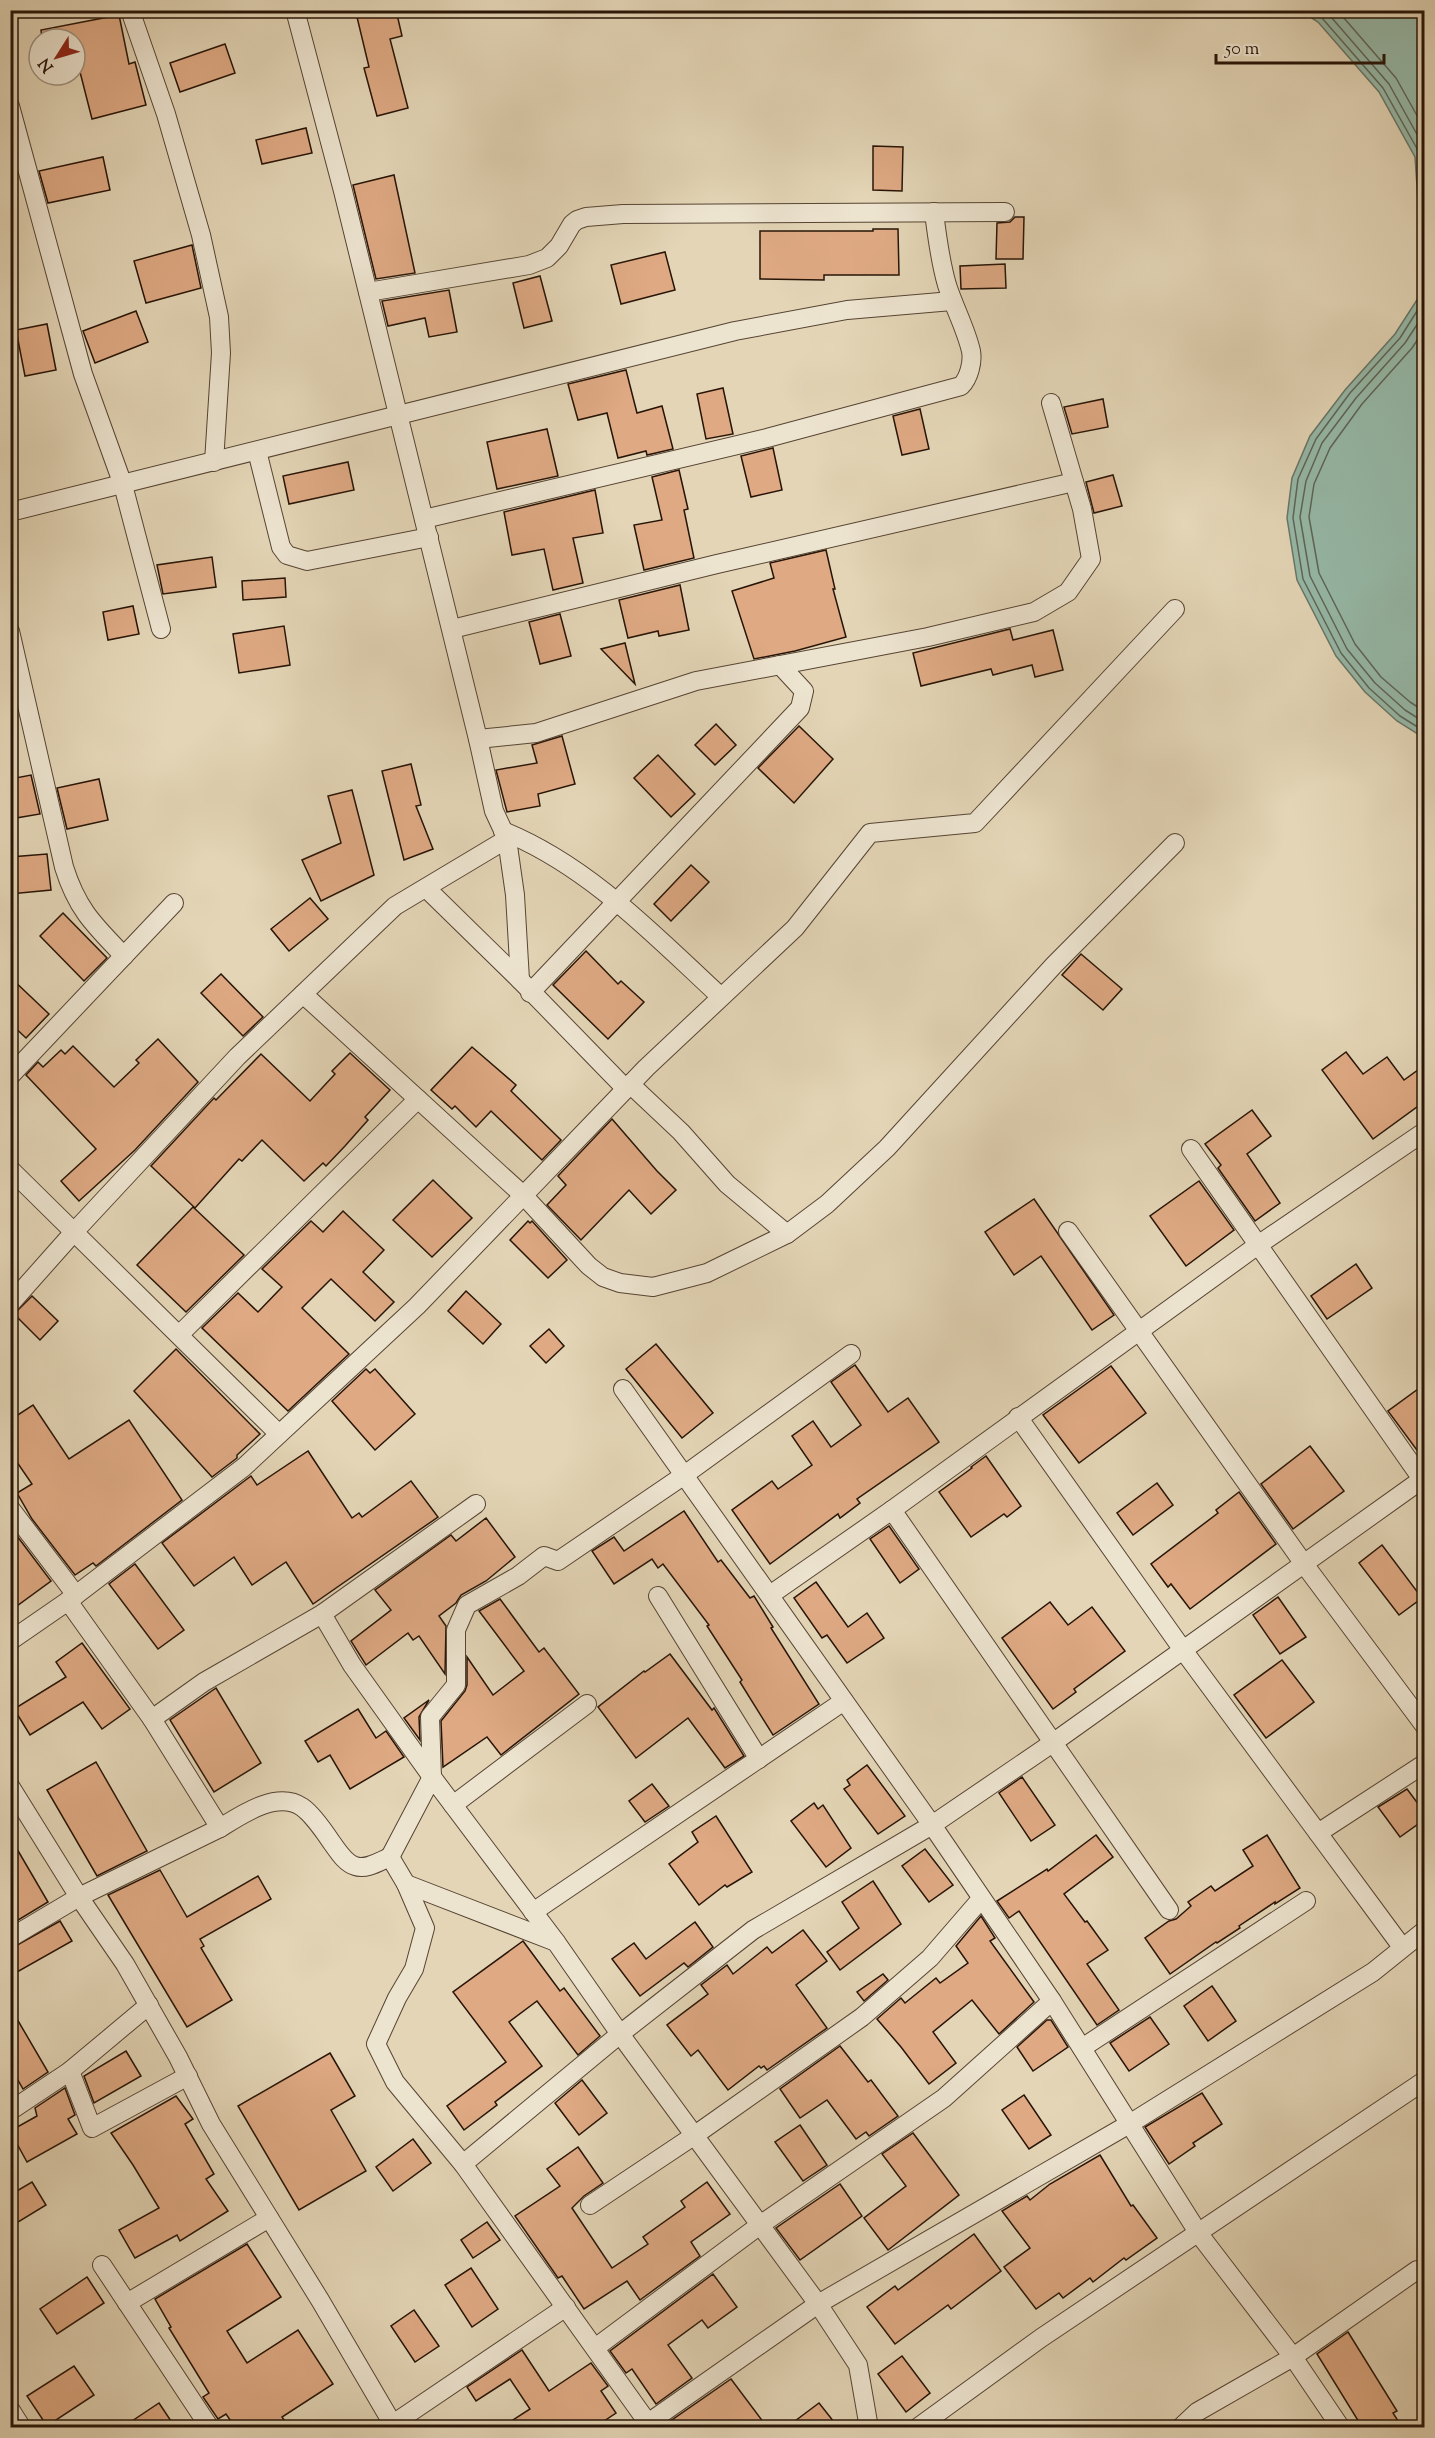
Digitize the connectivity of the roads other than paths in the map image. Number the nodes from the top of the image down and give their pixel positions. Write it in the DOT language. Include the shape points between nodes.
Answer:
graph roads {
  1 [pos="130,10"];
  2 [pos="295,10"];
  3 [pos="10,106"];
  4 [pos="934,212"];
  5 [pos="1005,212"];
  6 [pos="368,292"];
  7 [pos="952,301"];
  8 [pos="1051,403"];
  9 [pos="399,416"];
  10 [pos="257,451"];
  11 [pos="214,462"];
  12 [pos="1074,482"];
  13 [pos="123,484"];
  14 [pos="10,512"];
  15 [pos="424,519"];
  16 [pos="429,537"];
  17 [pos="1175,609"];
  18 [pos="161,629"];
  19 [pos="452,629"];
  20 [pos="10,631"];
  21 [pos="780,665"];
  22 [pos="478,739"];
  23 [pos="505,835"];
  24 [pos="1174,843"];
  25 [pos="426,888"];
  26 [pos="616,900"];
  27 [pos="174,903"];
  28 [pos="124,956"];
  29 [pos="525,987"];
  30 [pos="303,994"];
  31 [pos="721,997"];
  32 [pos="10,1077"];
  33 [pos="628,1087"];
  34 [pos="418,1099"];
  35 [pos="1425,1132"];
  36 [pos="1191,1149"];
  37 [pos="10,1169"];
  38 [pos="524,1196"];
  39 [pos="1068,1231"];
  40 [pos="74,1232"];
  41 [pos="787,1234"];
  42 [pos="1258,1245"];
  43 [pos="10,1304"];
  44 [pos="1139,1330"];
  45 [pos="179,1335"];
  46 [pos="851,1354"];
  47 [pos="623,1389"];
  48 [pos="1018,1417"];
  49 [pos="279,1434"];
  50 [pos="683,1476"];
  51 [pos="1424,1480"];
  52 [pos="476,1504"];
  53 [pos="10,1508"];
  54 [pos="892,1510"];
  55 [pos="17,1527"];
  56 [pos="1304,1564"];
  57 [pos="770,1595"];
  58 [pos="657,1596"];
  59 [pos="72,1598"];
  60 [pos="322,1614"];
  61 [pos="10,1641"];
  62 [pos="1182,1650"];
  63 [pos="844,1701"];
  64 [pos="588,1704"];
  65 [pos="153,1719"];
  66 [pos="1425,1725"];
  67 [pos="1054,1742"];
  68 [pos="759,1759"];
  69 [pos="1425,1764"];
  70 [pos="432,1777"];
  71 [pos="10,1786"];
  72 [pos="453,1805"];
  73 [pos="932,1825"];
  74 [pos="220,1828"];
  75 [pos="1318,1833"];
  76 [pos="390,1857"];
  77 [pos="406,1884"];
  78 [pos="79,1897"];
  79 [pos="981,1899"];
  80 [pos="1306,1901"];
  81 [pos="1169,1910"];
  82 [pos="533,1912"];
  83 [pos="1425,1931"];
  84 [pos="10,1938"];
  85 [pos="556,1942"];
  86 [pos="1402,1947"];
  87 [pos="1053,2001"];
  88 [pos="148,2005"];
  89 [pos="620,2034"];
  90 [pos="1082,2048"];
  91 [pos="70,2071"];
  92 [pos="188,2076"];
  93 [pos="1425,2081"];
  94 [pos="10,2111"];
  95 [pos="1131,2124"];
  96 [pos="695,2136"];
  97 [pos="463,2164"];
  98 [pos="590,2205"];
  99 [pos="269,2218"];
  100 [pos="760,2225"];
  101 [pos="1199,2234"];
  102 [pos="102,2265"];
  103 [pos="1425,2271"];
  104 [pos="127,2303"];
  105 [pos="818,2304"];
  106 [pos="566,2307"];
  107 [pos="595,2348"];
  108 [pos="1293,2357"];
  109 [pos="10,2409"];
  110 [pos="394,2426"];
  111 [pos="646,2426"];
  112 [pos="22,2427"];
  113 [pos="210,2427"];
  114 [pos="869,2427"];
  115 [pos="917,2427"];
  116 [pos="1180,2427"];
  117 [pos="1341,2427"];
  1 -- 11 [label="street" via="198,224 219,317"];
  2 -- 6 [label="street"];
  3 -- 13 [label="street" via="83,375"];
  4 -- 5 [label="street"];
  4 -- 6 [label="street" via="586,217 572,224 547,258 529,265"];
  4 -- 7 [label="street" via="939,254"];
  6 -- 9 [label="street"];
  7 -- 9 [label="street" via="847,310 735,331"];
  7 -- 15 [label="street" via="971,353 970,370 961,386 766,438"];
  8 -- 12 [label="street"];
  9 -- 10 [label="street"];
  9 -- 15 [label="street"];
  10 -- 11 [label="street"];
  10 -- 16 [label="street" via="281,547 287,555 307,561"];
  11 -- 13 [label="street"];
  12 -- 19 [label="street"];
  12 -- 21 [label="street" via="1090,560 1068,592 1034,612"];
  13 -- 14 [label="street"];
  13 -- 18 [label="street"];
  15 -- 16 [label="street"];
  16 -- 19 [label="street"];
  17 -- 31 [label="street" via="975,823 870,833 795,928"];
  19 -- 22 [label="street"];
  20 -- 28 [label="street" via="71,890 87,918"];
  21 -- 22 [label="street" via="696,681 536,733"];
  21 -- 26 [label="street" via="804,691 800,708"];
  22 -- 23 [label="street" via="494,811"];
  23 -- 25 [label="street"];
  23 -- 26 [label="street" via="533,844"];
  23 -- 29 [label="street"];
  24 -- 41 [label="street" via="1053,964 887,1148 827,1204"];
  25 -- 29 [label="street"];
  25 -- 30 [label="street" via="395,906"];
  26 -- 29 [label="street"];
  26 -- 31 [label="street"];
  27 -- 28 [label="street"];
  28 -- 32 [label="street"];
  29 -- 33 [label="street"];
  30 -- 34 [label="street"];
  30 -- 40 [label="street" via="237,1057"];
  31 -- 33 [label="street"];
  33 -- 38 [label="street"];
  33 -- 41 [label="street" via="681,1132 727,1184"];
  34 -- 38 [label="street"];
  34 -- 45 [label="street"];
  35 -- 42 [label="street"];
  36 -- 42 [label="street"];
  37 -- 40 [label="street"];
  38 -- 41 [label="street" via="589,1266 620,1284 653,1287 707,1273"];
  38 -- 49 [label="street" via="417,1306"];
  39 -- 44 [label="street"];
  40 -- 43 [label="street"];
  40 -- 45 [label="street"];
  42 -- 44 [label="street"];
  42 -- 51 [label="street"];
  44 -- 48 [label="street"];
  44 -- 56 [label="street"];
  45 -- 49 [label="street"];
  46 -- 50 [label="street"];
  47 -- 50 [label="street"];
  48 -- 54 [label="street"];
  48 -- 62 [label="street"];
  49 -- 59 [label="street" via="243,1467"];
  50 -- 57 [label="street"];
  50 -- 70 [label="street" via="558,1561 544,1556 467,1605 456,1630 456,1685 430,1717"];
  51 -- 56 [label="street"];
  52 -- 60 [label="street"];
  53 -- 55 [label="street"];
  54 -- 57 [label="street"];
  54 -- 67 [label="street"];
  55 -- 59 [label="street"];
  56 -- 62 [label="street"];
  56 -- 66 [label="street"];
  57 -- 63 [label="street"];
  58 -- 68 [label="street"];
  59 -- 61 [label="street"];
  59 -- 65 [label="street"];
  60 -- 65 [label="street" via="204,1682"];
  60 -- 70 [label="street" via="352,1665"];
  62 -- 67 [label="street"];
  62 -- 75 [label="street"];
  63 -- 68 [label="street"];
  63 -- 73 [label="street"];
  64 -- 72 [label="street"];
  65 -- 74 [label="street"];
  67 -- 73 [label="street"];
  67 -- 81 [label="street"];
  68 -- 82 [label="street"];
  69 -- 75 [label="street"];
  70 -- 72 [label="street"];
  70 -- 76 [label="street"];
  71 -- 78 [label="street"];
  72 -- 82 [label="street"];
  73 -- 79 [label="street"];
  73 -- 89 [label="street" via="753,1930"];
  74 -- 76 [label="street" via="263,1805 295,1805 354,1866 367,1867"];
  74 -- 78 [label="street"];
  75 -- 86 [label="street"];
  76 -- 77 [label="street"];
  77 -- 85 [label="street"];
  77 -- 97 [label="street" via="424,1928 414,1969 376,2044 395,2082"];
  78 -- 84 [label="street"];
  78 -- 88 [label="street"];
  79 -- 87 [label="street"];
  79 -- 96 [label="street" via="930,1958 862,2017"];
  80 -- 90 [label="street"];
  82 -- 85 [label="street"];
  83 -- 86 [label="street"];
  85 -- 89 [label="street"];
  86 -- 95 [label="street" via="1373,1972"];
  87 -- 90 [label="street"];
  87 -- 100 [label="street" via="944,2098"];
  88 -- 91 [label="street"];
  88 -- 92 [label="street"];
  89 -- 96 [label="street"];
  89 -- 97 [label="street"];
  90 -- 95 [label="street"];
  91 -- 92 [label="street" via="92,2128"];
  91 -- 94 [label="street"];
  92 -- 99 [label="street" via="211,2124"];
  93 -- 101 [label="street"];
  95 -- 101 [label="street"];
  95 -- 105 [label="street"];
  96 -- 98 [label="street"];
  96 -- 100 [label="street"];
  97 -- 106 [label="street"];
  99 -- 104 [label="street"];
  99 -- 110 [label="street"];
  100 -- 105 [label="street"];
  100 -- 107 [label="street"];
  101 -- 108 [label="street"];
  101 -- 115 [label="street" via="1041,2338"];
  102 -- 104 [label="street"];
  103 -- 108 [label="street" via="1417,2270 1407,2276"];
  104 -- 113 [label="street"];
  105 -- 111 [label="street"];
  105 -- 114 [label="street" via="858,2365"];
  106 -- 107 [label="street"];
  106 -- 110 [label="street"];
  107 -- 111 [label="street"];
  108 -- 116 [label="street" via="1197,2412"];
  108 -- 117 [label="street"];
  109 -- 112 [label="street"];
}
